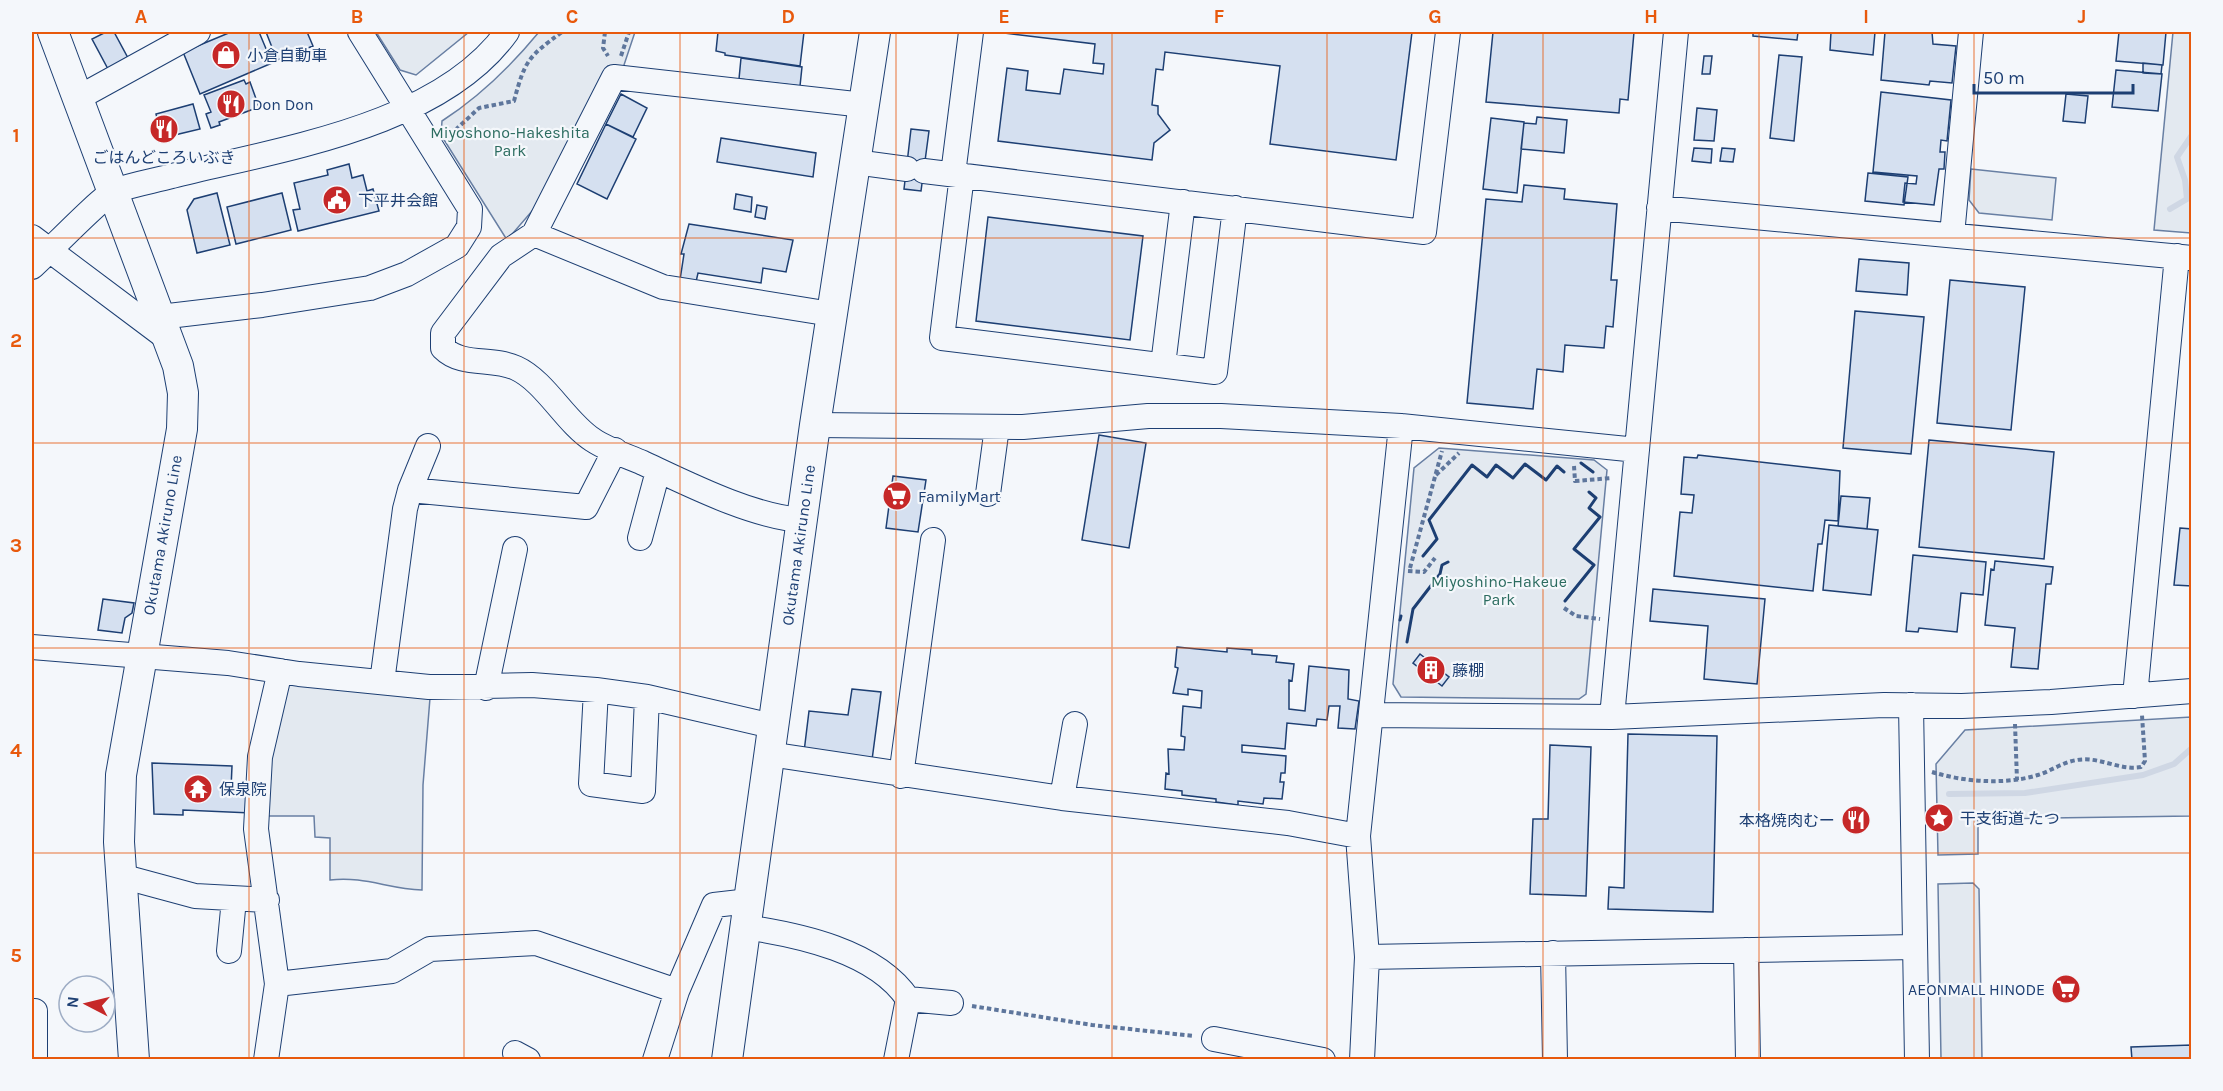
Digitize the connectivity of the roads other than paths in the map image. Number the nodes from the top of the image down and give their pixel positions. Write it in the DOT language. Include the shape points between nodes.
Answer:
graph roads {
  1 [pos="53,32"];
  2 [pos="198,32"];
  3 [pos="360,32"];
  4 [pos="507,32"];
  5 [pos="875,32"];
  6 [pos="970,32"];
  7 [pos="1448,32"];
  8 [pos="1676,32"];
  9 [pos="1971,32"];
  10 [pos="78,98"];
  11 [pos="864,105"];
  12 [pos="409,110"];
  13 [pos="855,162"];
  14 [pos="958,175"];
  15 [pos="113,191"];
  16 [pos="1183,202"];
  17 [pos="1235,208"];
  18 [pos="1659,208"];
  19 [pos="534,234"];
  20 [pos="1952,235"];
  21 [pos="41,244"];
  22 [pos="2184,257"];
  23 [pos="32,267"];
  24 [pos="831,314"];
  25 [pos="164,328"];
  26 [pos="1163,365"];
  27 [pos="815,425"];
  28 [pos="1401,426"];
  29 [pos="997,427"];
  30 [pos="428,446"];
  31 [pos="615,450"];
  32 [pos="1637,450"];
  33 [pos="658,471"];
  34 [pos="410,490"];
  35 [pos="988,494"];
  36 [pos="802,520"];
  37 [pos="640,538"];
  38 [pos="933,540"];
  39 [pos="515,549"];
  40 [pos="32,647"];
  41 [pos="141,655"];
  42 [pos="280,671"];
  43 [pos="382,682"];
  44 [pos="486,688"];
  45 [pos="596,690"];
  46 [pos="2192,691"];
  47 [pos="647,697"];
  48 [pos="1911,705"];
  49 [pos="2138,706"];
  50 [pos="1371,715"];
  51 [pos="1612,717"];
  52 [pos="1075,724"];
  53 [pos="770,740"];
  54 [pos="901,776"];
  55 [pos="1062,798"];
  56 [pos="1358,836"];
  57 [pos="121,876"];
  58 [pos="234,900"];
  59 [pos="267,900"];
  60 [pos="747,914"];
  61 [pos="1915,947"];
  62 [pos="1746,950"];
  63 [pos="229,951"];
  64 [pos="1553,953"];
  65 [pos="1367,957"];
  66 [pos="277,984"];
  67 [pos="677,991"];
  68 [pos="908,999"];
  69 [pos="951,1003"];
  70 [pos="32,1011"];
  71 [pos="1214,1039"];
  72 [pos="35,1059"];
  73 [pos="134,1059"];
  74 [pos="266,1059"];
  75 [pos="655,1059"];
  76 [pos="727,1059"];
  77 [pos="896,1059"];
  78 [pos="1323,1059"];
  79 [pos="1362,1059"];
  80 [pos="1555,1059"];
  81 [pos="1748,1059"];
  82 [pos="1917,1059"];
  1 -- 10 [label="main road, Okutama Akiruno Line"];
  2 -- 10 [label="street"];
  3 -- 12 [label="street"];
  4 -- 12 [label="street" via="463,76"];
  5 -- 11 [label="main road, Okutama Akiruno Line"];
  6 -- 14 [label="street"];
  7 -- 17 [label="street" via="1424,232"];
  8 -- 18 [label="street"];
  9 -- 20 [label="street"];
  10 -- 15 [label="main road, Okutama Akiruno Line"];
  11 -- 13 [label="main road, Okutama Akiruno Line"];
  11 -- 19 [label="street" via="614,77"];
  12 -- 15 [label="street" via="360,128"];
  12 -- 25 [label="street" via="470,209 469,227 458,246 407,274 369,288 262,305"];
  13 -- 14 [label="street"];
  13 -- 24 [label="main road, Okutama Akiruno Line"];
  14 -- 16 [label="street"];
  14 -- 26 [label="street" via="942,338"];
  15 -- 21 [label="street"];
  15 -- 25 [label="main road, Okutama Akiruno Line"];
  16 -- 17 [label="street"];
  16 -- 26 [label="street"];
  17 -- 26 [label="street" via="1215,372"];
  18 -- 20 [label="street"];
  18 -- 32 [label="street"];
  19 -- 24 [label="street" via="663,287"];
  19 -- 31 [label="street" via="501,256 443,333 443,348 452,357 517,368 581,430"];
  20 -- 22 [label="street"];
  21 -- 23 [label="street"];
  21 -- 25 [label="street"];
  22 -- 49 [label="street"];
  24 -- 27 [label="main road, Okutama Akiruno Line"];
  25 -- 41 [label="main road, Okutama Akiruno Line" via="183,393 184,413"];
  27 -- 29 [label="street"];
  27 -- 36 [label="main road, Okutama Akiruno Line"];
  28 -- 29 [label="street" via="1148,416"];
  28 -- 32 [label="street"];
  28 -- 50 [label="street"];
  29 -- 35 [label="street"];
  30 -- 34 [label="street"];
  31 -- 33 [label="street"];
  31 -- 34 [label="street" via="586,507"];
  32 -- 51 [label="street"];
  33 -- 36 [label="street" via="782,519"];
  33 -- 37 [label="street"];
  34 -- 43 [label="street"];
  36 -- 53 [label="main road, Okutama Akiruno Line"];
  38 -- 54 [label="street"];
  39 -- 44 [label="street"];
  40 -- 41 [label="street"];
  41 -- 42 [label="street"];
  41 -- 57 [label="main road, Okutama Akiruno Line" via="121,775"];
  42 -- 43 [label="street"];
  42 -- 59 [label="street" via="260,758 256,829"];
  43 -- 44 [label="street"];
  44 -- 45 [label="street"];
  45 -- 47 [label="street"];
  45 -- 47 [label="street" via="591,784 643,791"];
  46 -- 49 [label="street"];
  47 -- 53 [label="street"];
  48 -- 49 [label="street"];
  48 -- 51 [label="street"];
  48 -- 61 [label="street"];
  50 -- 51 [label="street"];
  50 -- 56 [label="street"];
  52 -- 55 [label="street"];
  53 -- 54 [label="street"];
  53 -- 60 [label="main road, Okutama Akiruno Line"];
  54 -- 55 [label="street"];
  55 -- 56 [label="street" via="1276,821"];
  56 -- 65 [label="street"];
  57 -- 58 [label="street" via="195,896"];
  57 -- 73 [label="main road, Okutama Akiruno Line"];
  58 -- 59 [label="street"];
  58 -- 63 [label="street"];
  59 -- 66 [label="street"];
  60 -- 67 [label="street" via="714,905"];
  60 -- 68 [label="street" via="772,931 864,962 900,988"];
  60 -- 76 [label="main road, Okutama Akiruno Line"];
  61 -- 62 [label="street"];
  61 -- 82 [label="street"];
  62 -- 64 [label="street"];
  62 -- 81 [label="street"];
  64 -- 65 [label="street"];
  64 -- 80 [label="street"];
  65 -- 79 [label="street"];
  66 -- 67 [label="street" via="392,971 430,949 536,943"];
  66 -- 74 [label="street"];
  67 -- 75 [label="street"];
  68 -- 69 [label="street"];
  68 -- 77 [label="street"];
  70 -- 72 [label="street"];
  71 -- 78 [label="street"];
}
